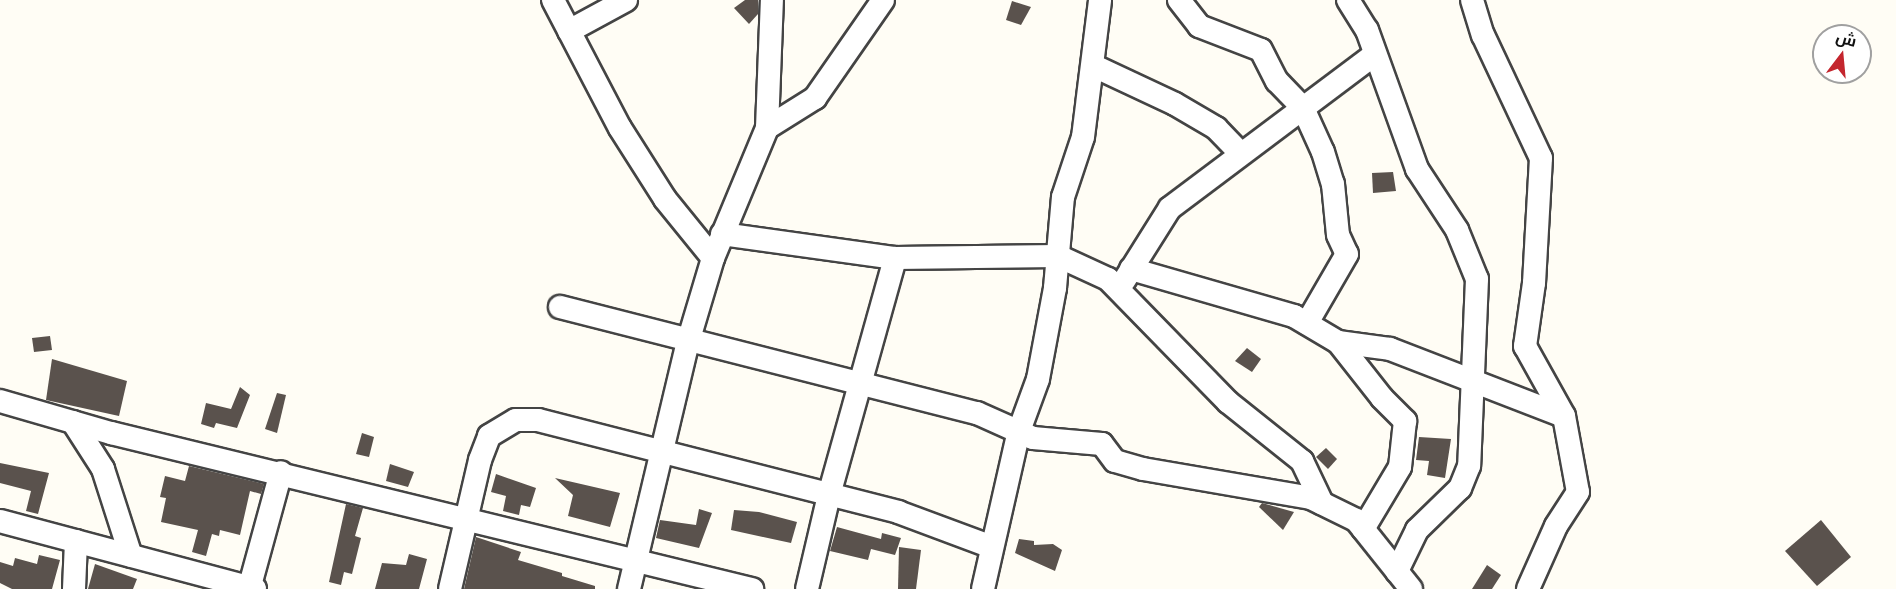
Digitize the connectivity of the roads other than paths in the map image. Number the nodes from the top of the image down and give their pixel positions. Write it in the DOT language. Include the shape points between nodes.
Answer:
graph roads {
  1 [pos="553,0"];
  2 [pos="626,0"];
  3 [pos="772,0"];
  4 [pos="883,0"];
  5 [pos="1100,0"];
  6 [pos="1179,0"];
  7 [pos="1348,0"];
  8 [pos="1472,0"];
  9 [pos="569,31"];
  10 [pos="1375,54"];
  11 [pos="1094,66"];
  12 [pos="1303,108"];
  13 [pos="767,128"];
  14 [pos="1241,154"];
  15 [pos="722,234"];
  16 [pos="1058,256"];
  17 [pos="713,258"];
  18 [pos="895,258"];
  19 [pos="1131,269"];
  20 [pos="1118,289"];
  21 [pos="560,307"];
  22 [pos="1307,323"];
  23 [pos="688,342"];
  24 [pos="1338,342"];
  25 [pos="1474,381"];
  26 [pos="860,384"];
  27 [pos="0,401"];
  28 [pos="1564,416"];
  29 [pos="73,422"];
  30 [pos="1019,432"];
  31 [pos="662,452"];
  32 [pos="281,472"];
  33 [pos="829,495"];
  34 [pos="1322,503"];
  35 [pos="467,518"];
  36 [pos="0,521"];
  37 [pos="1363,529"];
  38 [pos="76,541"];
  39 [pos="992,547"];
  40 [pos="131,556"];
  41 [pos="637,560"];
  42 [pos="1396,571"];
  43 [pos="251,588"];
  44 [pos="74,589"];
  45 [pos="450,589"];
  46 [pos="629,589"];
  47 [pos="752,589"];
  48 [pos="807,589"];
  49 [pos="983,589"];
  50 [pos="1411,589"];
  51 [pos="1528,589"];
  1 -- 9 [label="street"];
  2 -- 9 [label="street"];
  3 -- 13 [label="street"];
  4 -- 13 [label="street" via="815,98"];
  5 -- 11 [label="street"];
  6 -- 12 [label="street" via="1199,26 1261,50 1277,81"];
  7 -- 10 [label="street" via="1367,30"];
  8 -- 28 [label="street" via="1483,35 1541,158 1534,282 1525,346"];
  9 -- 17 [label="street" via="620,128 665,199"];
  10 -- 12 [label="street"];
  10 -- 25 [label="street" via="1417,169 1456,230 1477,279"];
  11 -- 14 [label="street" via="1216,128"];
  11 -- 16 [label="street" via="1083,137 1063,197"];
  12 -- 14 [label="street"];
  12 -- 22 [label="street" via="1333,184 1338,235 1347,254"];
  13 -- 15 [label="street"];
  14 -- 19 [label="street" via="1170,208"];
  15 -- 17 [label="street"];
  15 -- 18 [label="street"];
  16 -- 18 [label="street"];
  16 -- 20 [label="street" via="1108,279"];
  16 -- 30 [label="street" via="1038,379"];
  17 -- 23 [label="street"];
  18 -- 26 [label="street"];
  19 -- 20 [label="street"];
  19 -- 22 [label="street" via="1294,315"];
  20 -- 34 [label="street" via="1228,402 1302,460"];
  21 -- 23 [label="street"];
  22 -- 24 [label="street"];
  23 -- 26 [label="street"];
  23 -- 31 [label="street"];
  24 -- 25 [label="street" via="1390,349"];
  24 -- 37 [label="street" via="1405,421 1400,467"];
  25 -- 28 [label="street"];
  25 -- 42 [label="street" via="1468,466 1460,488 1417,530"];
  26 -- 30 [label="street" via="977,413"];
  26 -- 33 [label="street"];
  27 -- 29 [label="street"];
  28 -- 51 [label="street" via="1578,492 1556,526"];
  29 -- 32 [label="street"];
  29 -- 40 [label="street" via="103,470"];
  30 -- 34 [label="street" via="1033,438 1102,444 1115,461 1143,469 1261,487"];
  30 -- 39 [label="street"];
  31 -- 33 [label="street"];
  31 -- 35 [label="street" via="538,420 516,420 489,436"];
  31 -- 41 [label="street"];
  32 -- 35 [label="street"];
  32 -- 43 [label="street"];
  33 -- 39 [label="street" via="898,512"];
  33 -- 48 [label="street"];
  34 -- 37 [label="street" via="1356,520"];
  35 -- 41 [label="street"];
  35 -- 45 [label="street"];
  36 -- 38 [label="street"];
  37 -- 42 [label="street"];
  38 -- 40 [label="street"];
  38 -- 44 [label="street"];
  39 -- 49 [label="street"];
  40 -- 43 [label="street"];
  41 -- 46 [label="street"];
  41 -- 47 [label="street"];
  42 -- 50 [label="street"];
}
